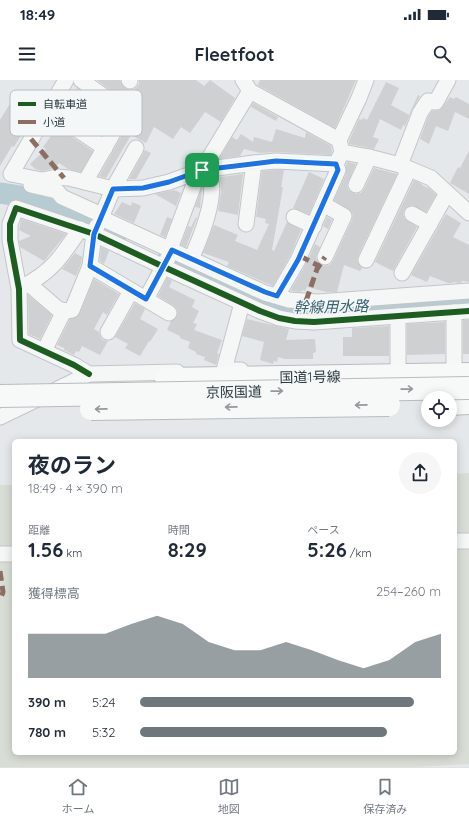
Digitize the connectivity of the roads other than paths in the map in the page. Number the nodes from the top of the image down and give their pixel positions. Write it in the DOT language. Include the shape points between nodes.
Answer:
graph roads {
  1 [pos="66,80"];
  2 [pos="81,80"];
  3 [pos="366,80"];
  4 [pos="448,80"];
  5 [pos="246,85"];
  6 [pos="60,90"];
  7 [pos="95,90"];
  8 [pos="33,136"];
  9 [pos="87,136"];
  10 [pos="111,136"];
  11 [pos="105,148"];
  12 [pos="136,148"];
  13 [pos="339,152"];
  14 [pos="369,157"];
  15 [pos="254,163"];
  16 [pos="405,167"];
  17 [pos="203,170"];
  18 [pos="85,182"];
  19 [pos="356,184"];
  20 [pos="31,185"];
  21 [pos="113,189"];
  22 [pos="447,193"];
  23 [pos="323,204"];
  24 [pos="469,213"];
  25 [pos="412,214"];
  26 [pos="294,217"];
  27 [pos="246,224"];
  28 [pos="430,224"];
  29 [pos="95,225"];
  30 [pos="314,226"];
  31 [pos="168,257"];
  32 [pos="325,257"];
  33 [pos="191,259"];
  34 [pos="366,260"];
  35 [pos="90,266"];
  36 [pos="402,273"];
  37 [pos="24,286"];
  38 [pos="131,291"];
  39 [pos="469,291"];
  40 [pos="277,296"];
  41 [pos="146,299"];
  42 [pos="242,303"];
  43 [pos="64,311"];
  44 [pos="469,311"];
  45 [pos="454,312"];
  46 [pos="169,313"];
  47 [pos="398,316"];
  48 [pos="108,332"];
  49 [pos="44,351"];
  50 [pos="398,367"];
  51 [pos="464,368"];
  52 [pos="224,370"];
  53 [pos="88,374"];
  54 [pos="469,388"];
  55 [pos="3,401"];
  56 [pos="469,403"];
  57 [pos="421,404"];
  58 [pos="457,404"];
  59 [pos="0,416"];
  60 [pos="469,540"];
  61 [pos="457,541"];
  62 [pos="0,554"];
  63 [pos="12,554"];
  1 -- 6 [label="street"];
  2 -- 7 [label="street"];
  3 -- 13 [label="street"];
  4 -- 16 [label="street" via="436,102 428,101 420,114"];
  5 -- 13 [label="street"];
  5 -- 17 [label="street"];
  8 -- 18 [label="street" via="11,174 42,180 57,177"];
  9 -- 11 [label="street"];
  10 -- 11 [label="street"];
  11 -- 18 [label="street"];
  12 -- 21 [label="street"];
  13 -- 14 [label="street"];
  13 -- 15 [label="street"];
  13 -- 23 [label="street" via="338,170"];
  14 -- 16 [label="street"];
  14 -- 19 [label="street"];
  15 -- 17 [label="street"];
  15 -- 27 [label="street"];
  16 -- 22 [label="street" via="431,178"];
  16 -- 34 [label="street"];
  17 -- 21 [label="street" via="143,188"];
  17 -- 31 [label="street"];
  17 -- 33 [label="street" via="211,180 212,195 201,236"];
  18 -- 21 [label="street"];
  20 -- 29 [label="street" via="57,191"];
  21 -- 29 [label="street"];
  22 -- 24 [label="street"];
  22 -- 28 [label="street"];
  23 -- 30 [label="street"];
  23 -- 32 [label="street" via="344,216"];
  25 -- 28 [label="street"];
  26 -- 30 [label="street"];
  28 -- 36 [label="street"];
  29 -- 31 [label="street"];
  29 -- 35 [label="street"];
  29 -- 37 [label="street" via="54,266 37,280"];
  29 -- 37 [label="street" via="16,208 10,224 10,240"];
  30 -- 40 [label="street"];
  31 -- 33 [label="street"];
  31 -- 41 [label="street"];
  31 -- 42 [label="street"];
  33 -- 40 [label="street"];
  35 -- 38 [label="street"];
  35 -- 43 [label="street" via="72,310"];
  37 -- 43 [label="street"];
  37 -- 49 [label="street" via="20,340"];
  38 -- 41 [label="street"];
  38 -- 48 [label="street"];
  39 -- 40 [label="street" via="318,302 289,300"];
  41 -- 46 [label="street"];
  42 -- 47 [label="street" via="279,318 296,321"];
  42 -- 52 [label="street"];
  43 -- 49 [label="street"];
  44 -- 45 [label="street"];
  45 -- 47 [label="street"];
  45 -- 51 [label="street"];
  47 -- 50 [label="street"];
  49 -- 53 [label="street"];
  50 -- 51 [label="street"];
  50 -- 52 [label="street"];
  51 -- 55 [label="highway, 国道1号線, bridge" via="166,379 107,384"];
  52 -- 53 [label="street"];
  53 -- 59 [label="street"];
  55 -- 54 [label="highway, 京阪国道, one-way, bridge"];
  57 -- 55 [label="highway, 京阪国道, one-way, bridge"];
  56 -- 58 [label="highway"];
  60 -- 61 [label="street"];
  62 -- 63 [label="street"];
}
